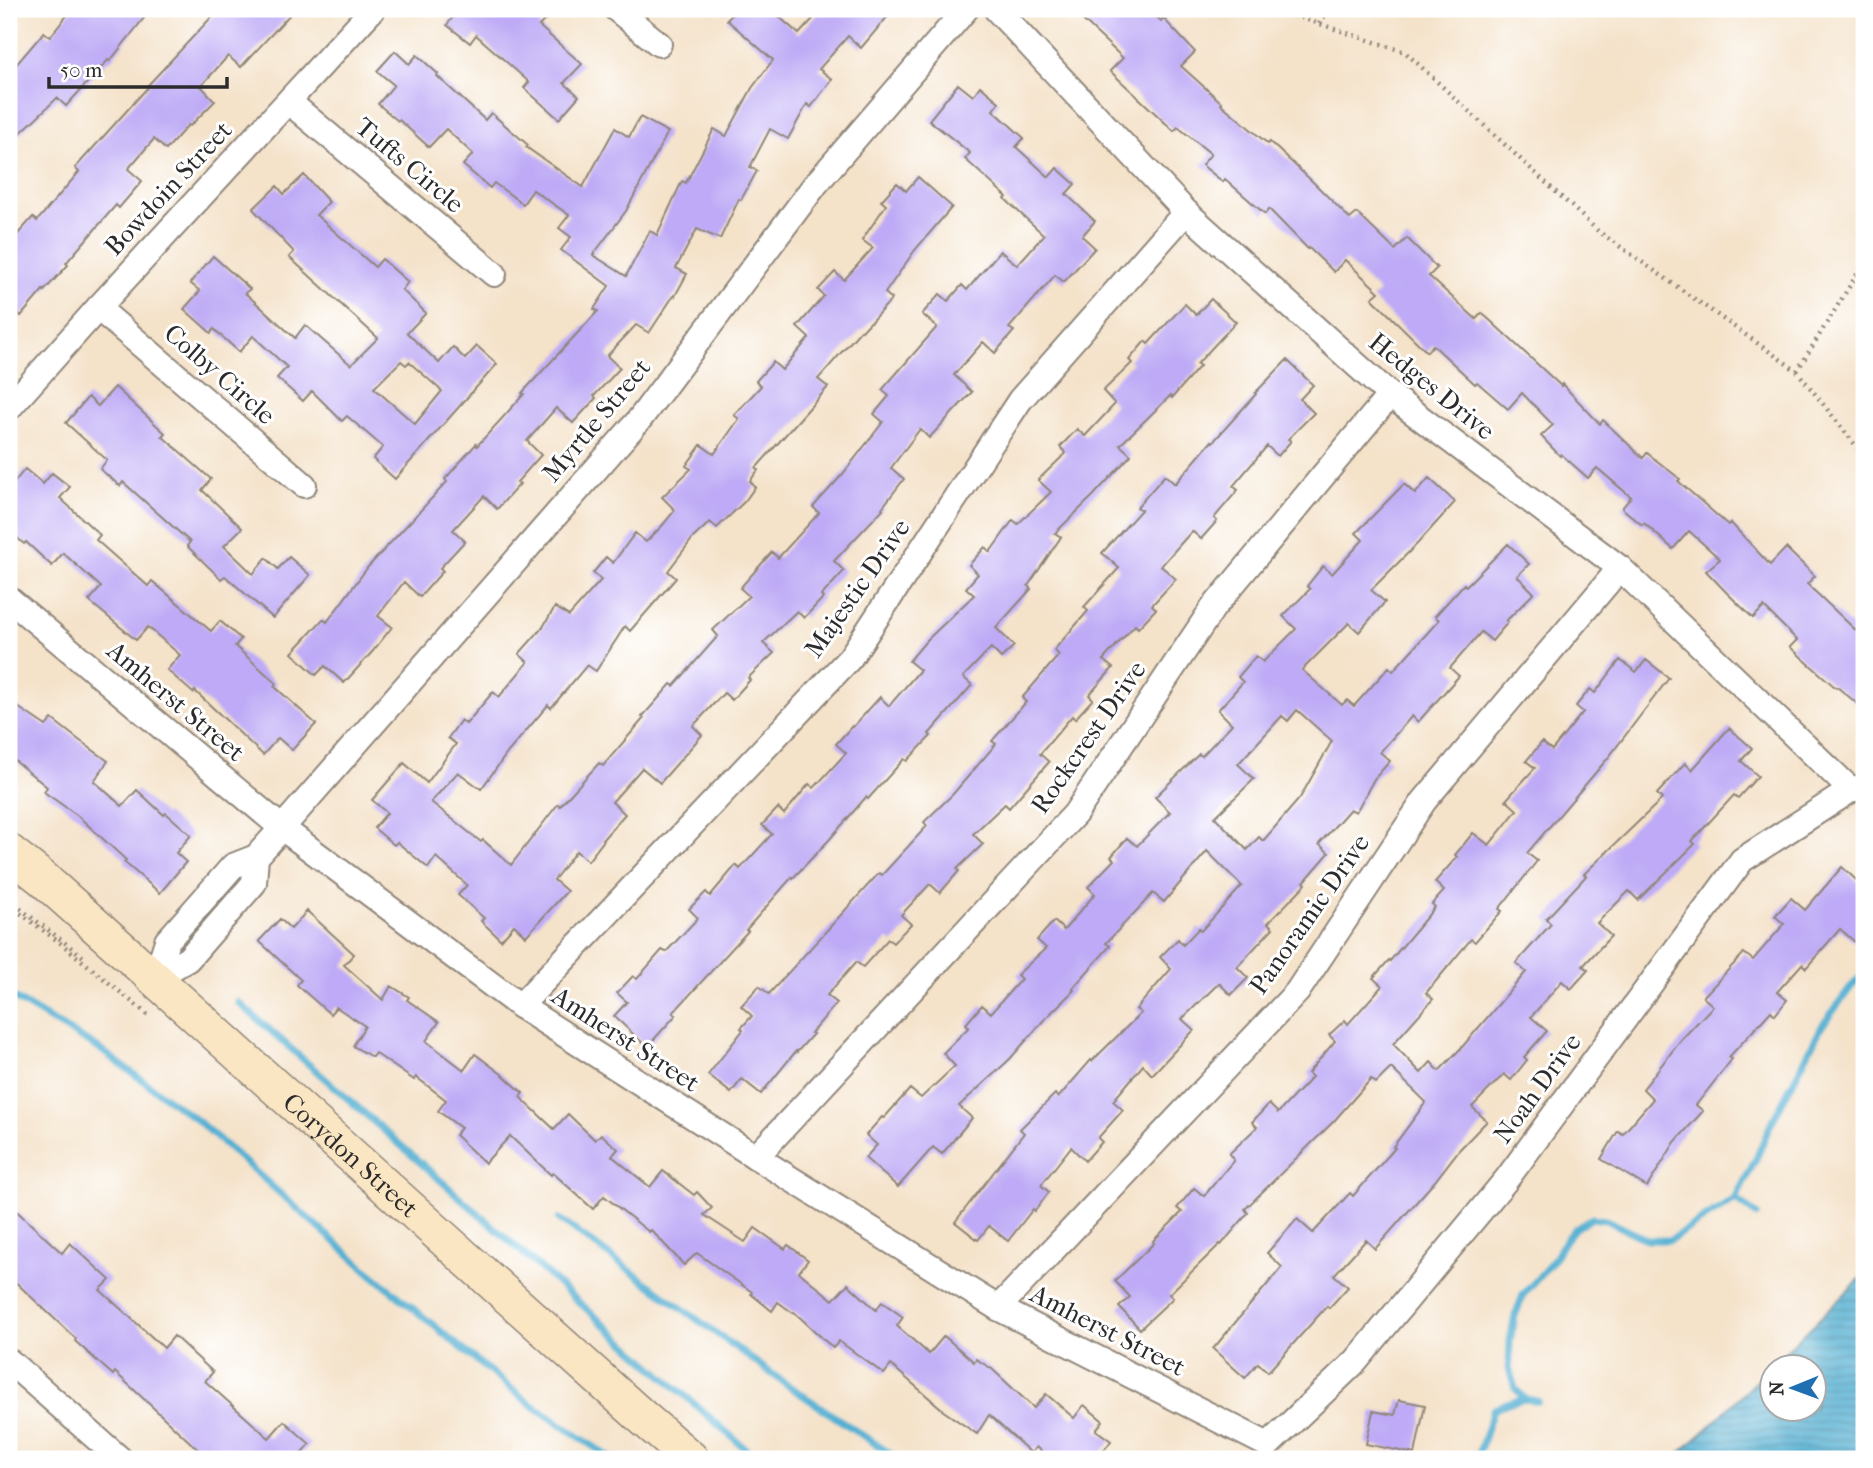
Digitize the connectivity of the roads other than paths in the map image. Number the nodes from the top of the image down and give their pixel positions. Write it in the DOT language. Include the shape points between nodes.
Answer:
graph roads {
  1 [pos="373,9"];
  2 [pos="616,9"];
  3 [pos="966,9"];
  4 [pos="996,9"];
  5 [pos="659,44"];
  6 [pos="289,102"];
  7 [pos="1186,212"];
  8 [pos="494,274"];
  9 [pos="98,308"];
  10 [pos="1390,395"];
  11 [pos="9,408"];
  12 [pos="304,485"];
  13 [pos="1620,568"];
  14 [pos="9,599"];
  15 [pos="1858,788"];
  16 [pos="282,828"];
  17 [pos="9,852"];
  18 [pos="155,978"];
  19 [pos="520,1006"];
  20 [pos="756,1157"];
  21 [pos="998,1308"];
  22 [pos="9,1361"];
  23 [pos="1268,1445"];
  24 [pos="120,1459"];
  25 [pos="691,1459"];
  1 -- 6 [label="street, Bowdoin Street"];
  2 -- 5 [label="street"];
  3 -- 16 [label="street, Myrtle Street" via="815,185 639,420"];
  4 -- 7 [label="street, Hedges Drive"];
  6 -- 8 [label="street, Tufts Circle"];
  6 -- 9 [label="street, Bowdoin Street"];
  7 -- 10 [label="street, Hedges Drive"];
  7 -- 19 [label="street, Majestic Drive" via="1020,400 850,658"];
  9 -- 11 [label="street, Bowdoin Street"];
  9 -- 12 [label="street, Colby Circle"];
  10 -- 13 [label="street, Hedges Drive"];
  10 -- 20 [label="street, Rockcrest Drive" via="1213,608 1075,814"];
  13 -- 15 [label="street, Hedges Drive"];
  13 -- 21 [label="street, Panoramic Drive" via="1424,801 1297,992"];
  14 -- 16 [label="street, Amherst Street"];
  15 -- 23 [label="street, Noah Drive" via="1742,860 1506,1180 1356,1361"];
  16 -- 18 [label="street, Myrtle Street" via="256,857 254,883 188,959"];
  16 -- 19 [label="street, Amherst Street"];
  17 -- 18 [label="main road, Corydon Street"];
  18 -- 25 [label="main road, Corydon Street"];
  19 -- 20 [label="street, Amherst Street"];
  20 -- 21 [label="street, Amherst Street"];
  21 -- 23 [label="street, Amherst Street"];
  22 -- 24 [label="street"];
}
